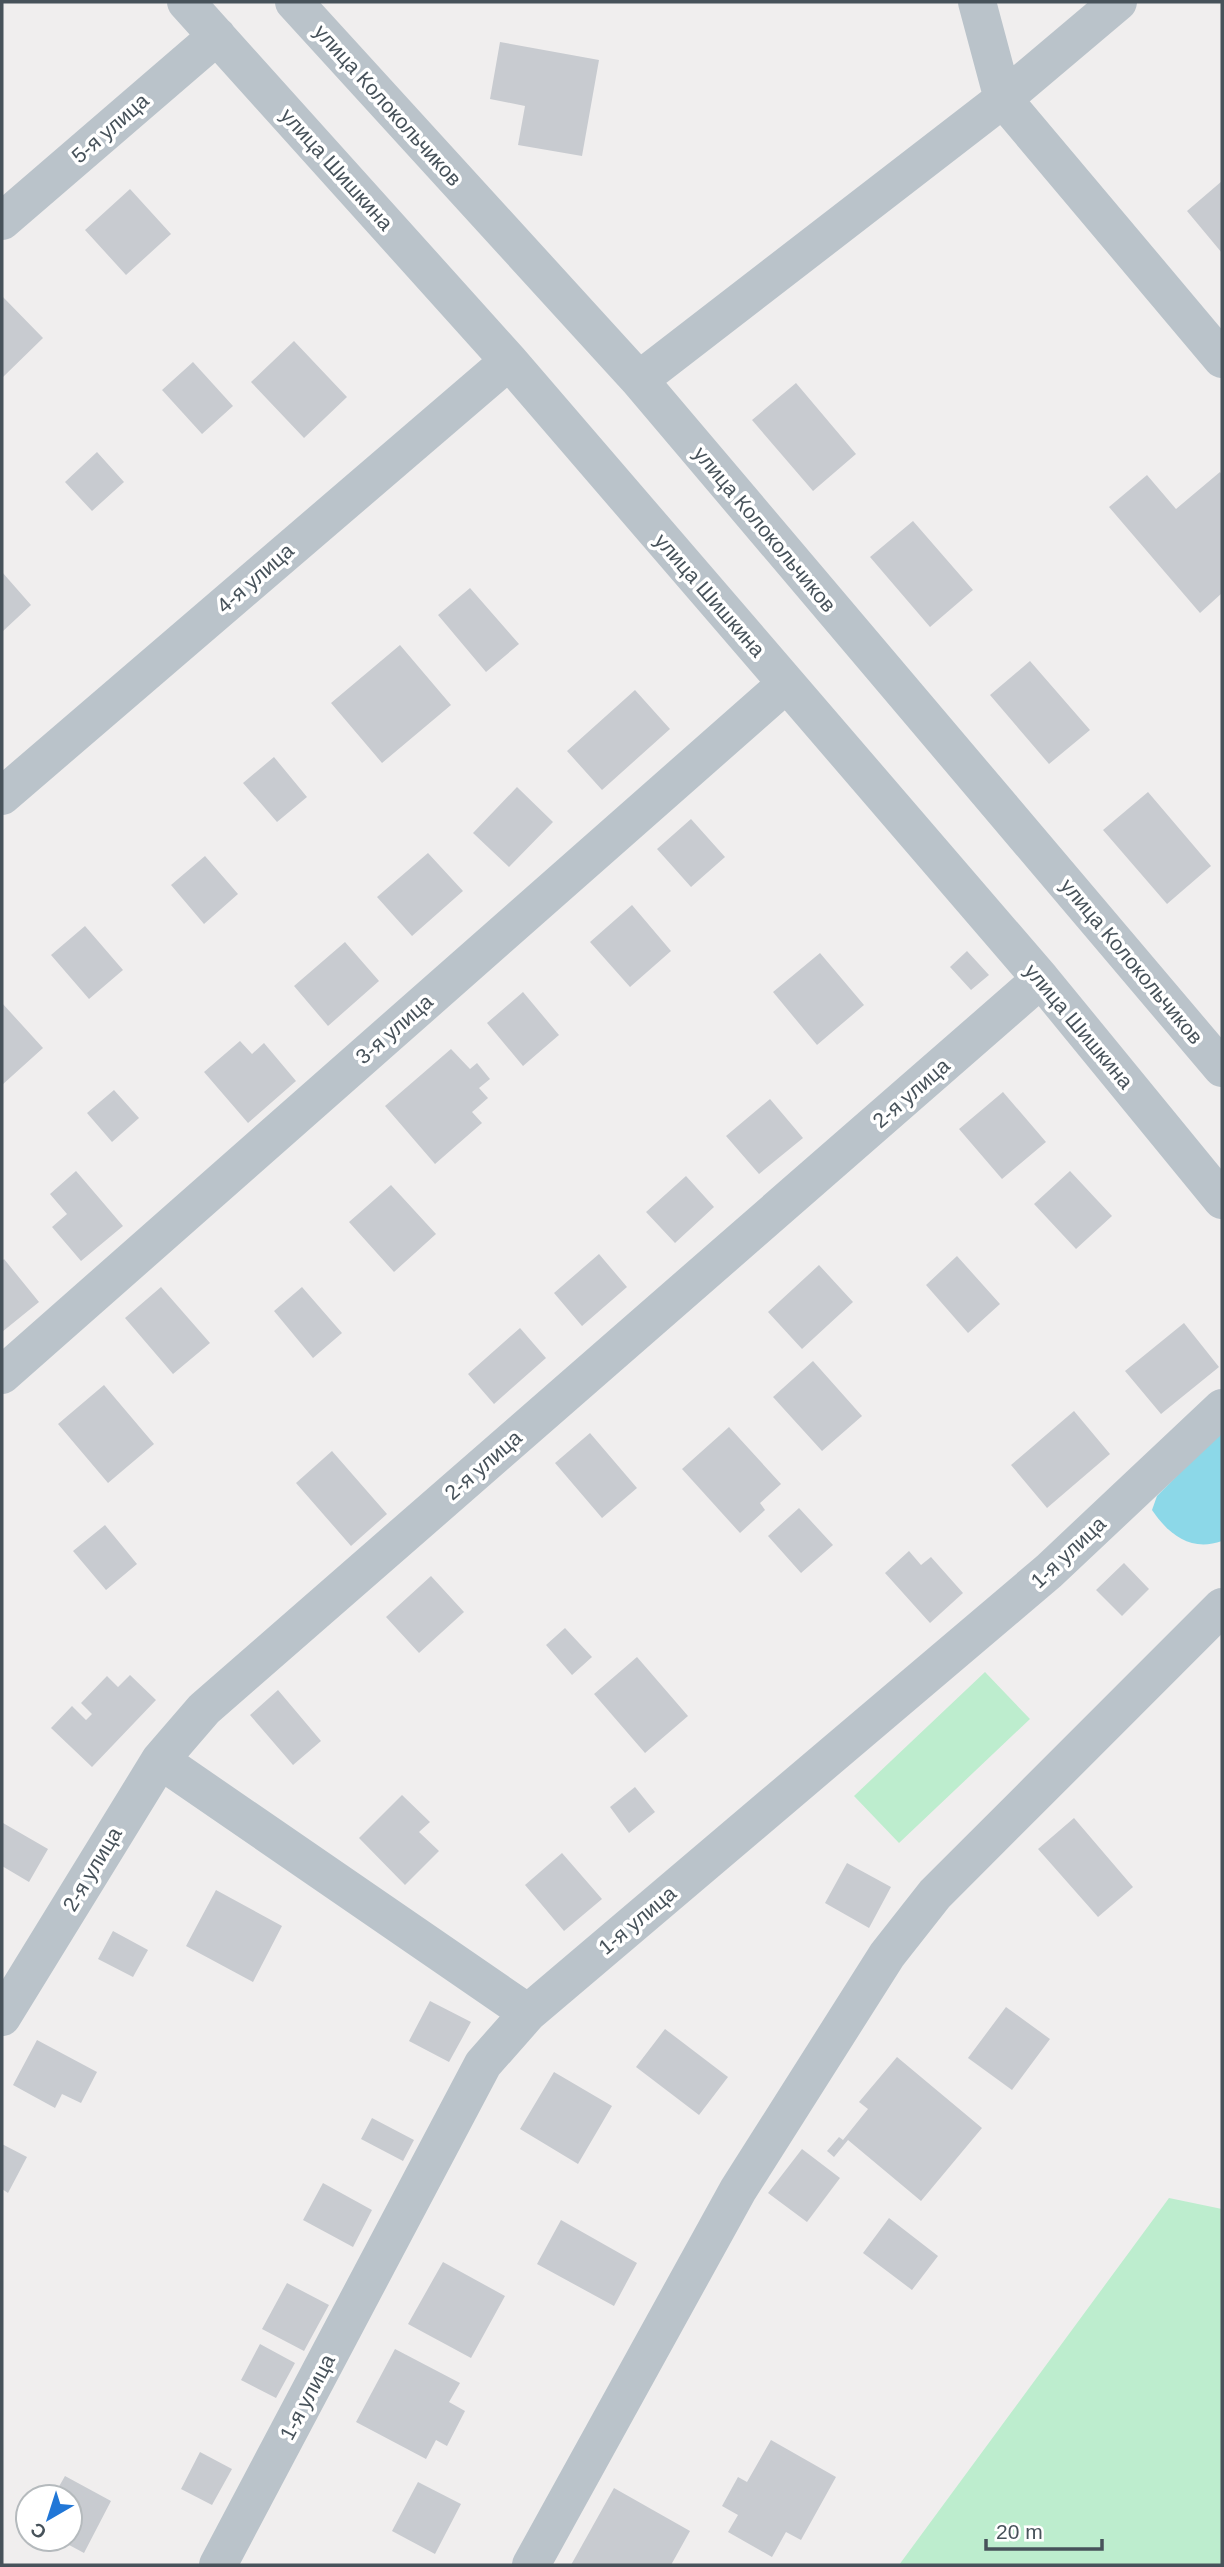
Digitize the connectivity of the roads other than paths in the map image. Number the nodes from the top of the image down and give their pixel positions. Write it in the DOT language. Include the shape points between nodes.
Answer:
graph roads {
  1 [pos="186,2"];
  2 [pos="294,2"];
  3 [pos="978,2"];
  4 [pos="1118,2"];
  5 [pos="217,36"];
  6 [pos="1003,99"];
  7 [pos="2,221"];
  8 [pos="1222,359"];
  9 [pos="509,361"];
  10 [pos="639,380"];
  11 [pos="786,684"];
  12 [pos="2,796"];
  13 [pos="1041,979"];
  14 [pos="1222,1068"];
  15 [pos="1222,1200"];
  16 [pos="2,1375"];
  17 [pos="1222,1408"];
  18 [pos="1222,1607"];
  19 [pos="160,1760"];
  20 [pos="528,2013"];
  21 [pos="2,2017"];
  22 [pos="218,2565"];
  23 [pos="531,2565"];
  1 -- 5 [label="street, улица Шишкина"];
  2 -- 10 [label="street, улица Колокольчиков"];
  3 -- 6 [label="street"];
  4 -- 6 [label="street"];
  5 -- 7 [label="street, 5-я улица"];
  5 -- 9 [label="street, улица Шишкина"];
  6 -- 8 [label="street"];
  6 -- 10 [label="street"];
  9 -- 11 [label="street, улица Шишкина"];
  9 -- 12 [label="street, 4-я улица"];
  10 -- 14 [label="street, улица Колокольчиков"];
  11 -- 13 [label="street, улица Шишкина"];
  11 -- 16 [label="street, 3-я улица"];
  13 -- 15 [label="street, улица Шишкина"];
  13 -- 19 [label="street, 2-я улица" via="204,1709"];
  17 -- 20 [label="street, 1-я улица" via="1049,1571"];
  18 -- 23 [label="street" via="935,1894 887,1955 738,2190"];
  19 -- 20 [label="street"];
  19 -- 21 [label="street, 2-я улица"];
  20 -- 22 [label="street, 1-я улица" via="483,2064"];
}
